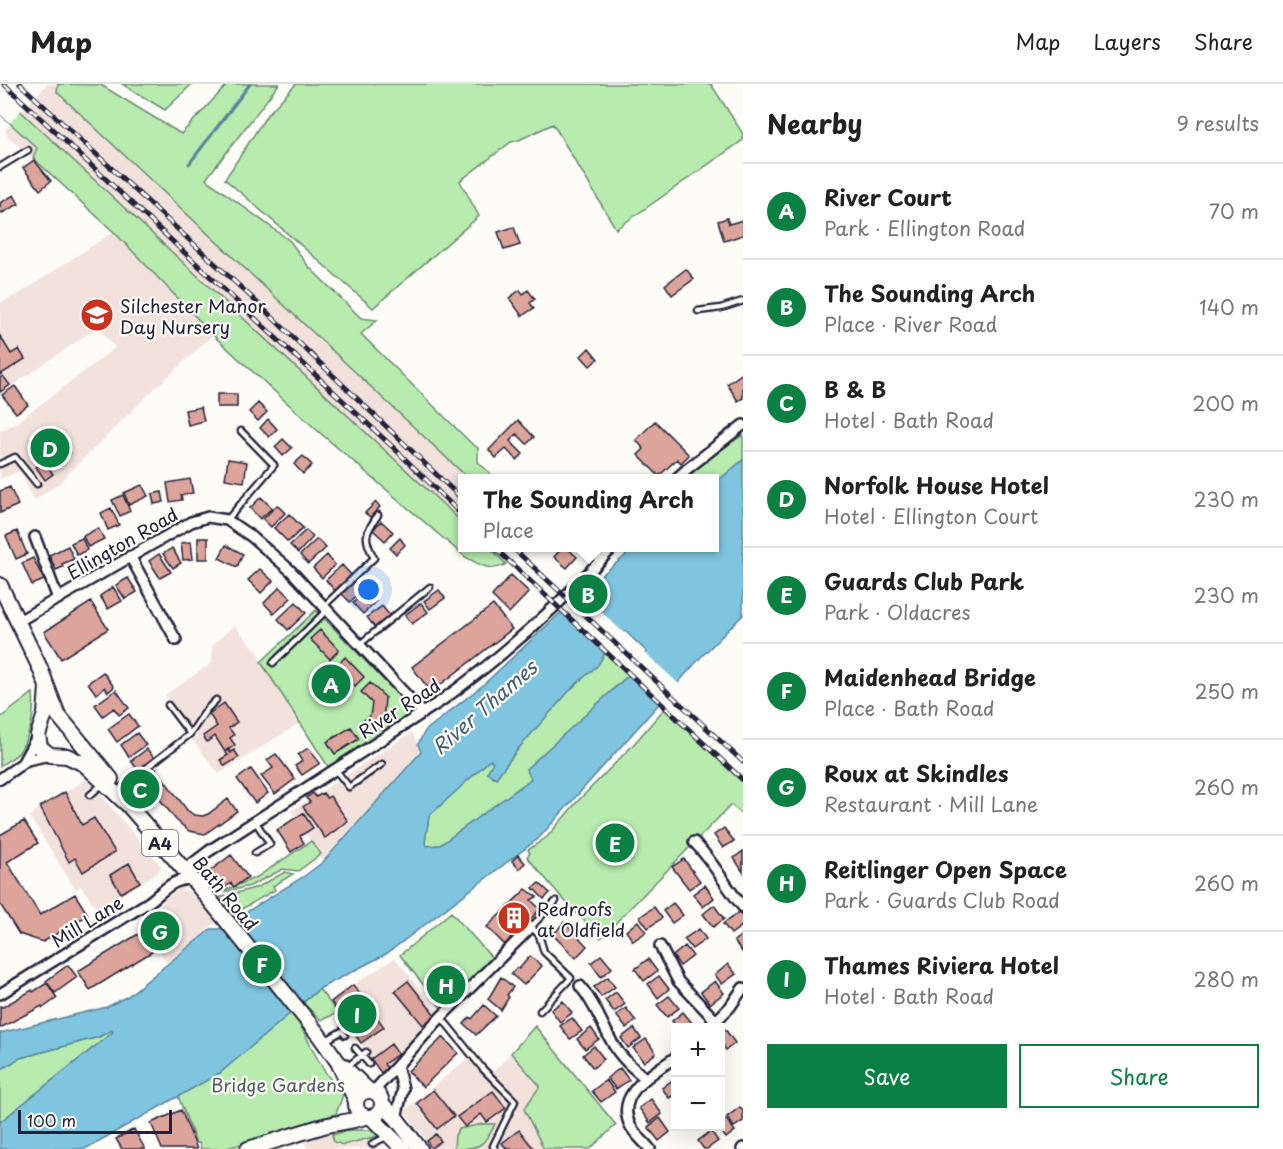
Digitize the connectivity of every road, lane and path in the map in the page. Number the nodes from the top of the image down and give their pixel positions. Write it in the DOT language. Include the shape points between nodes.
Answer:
graph roads {
  1 [pos="28,150"];
  2 [pos="0,167"];
  3 [pos="743,300"];
  4 [pos="698,310"];
  5 [pos="743,425"];
  6 [pos="241,431"];
  7 [pos="0,464"];
  8 [pos="682,474"];
  9 [pos="37,484"];
  10 [pos="378,515"];
  11 [pos="226,520"];
  12 [pos="35,537"];
  13 [pos="608,552"];
  14 [pos="129,556"];
  15 [pos="0,585"];
  16 [pos="430,587"];
  17 [pos="58,599"];
  18 [pos="4,603"];
  19 [pos="326,607"];
  20 [pos="17,622"];
  21 [pos="176,640"];
  22 [pos="360,644"];
  23 [pos="273,663"];
  24 [pos="47,687"];
  25 [pos="216,700"];
  26 [pos="168,705"];
  27 [pos="423,713"];
  28 [pos="68,727"];
  29 [pos="39,732"];
  30 [pos="190,734"];
  31 [pos="55,755"];
  32 [pos="23,762"];
  33 [pos="382,764"];
  34 [pos="334,769"];
  35 [pos="0,778"];
  36 [pos="105,782"];
  37 [pos="118,790"];
  38 [pos="90,795"];
  39 [pos="129,806"];
  40 [pos="255,821"];
  41 [pos="694,842"];
  42 [pos="255,854"];
  43 [pos="192,879"];
  44 [pos="556,901"];
  45 [pos="743,907"];
  46 [pos="531,927"];
  47 [pos="660,946"];
  48 [pos="580,986"];
  49 [pos="743,988"];
  50 [pos="0,994"];
  51 [pos="540,1011"];
  52 [pos="441,1017"];
  53 [pos="712,1023"];
  54 [pos="714,1023"];
  55 [pos="345,1035"];
  56 [pos="320,1037"];
  57 [pos="355,1048"];
  58 [pos="364,1054"];
  59 [pos="671,1060"];
  60 [pos="369,1064"];
  61 [pos="342,1065"];
  62 [pos="397,1066"];
  63 [pos="645,1078"];
  64 [pos="371,1091"];
  65 [pos="356,1102"];
  66 [pos="382,1104"];
  67 [pos="368,1117"];
  68 [pos="396,1118"];
  69 [pos="341,1122"];
  70 [pos="389,1134"];
  71 [pos="372,1144"];
  72 [pos="248,1149"];
  73 [pos="403,1149"];
  74 [pos="420,1149"];
  75 [pos="495,1149"];
  76 [pos="650,1149"];
  1 -- 2 [label="lane"];
  3 -- 4 [label="lane" via="721,308"];
  5 -- 8 [label="street"];
  6 -- 11 [label="lane" via="274,465"];
  7 -- 9 [label="lane" via="15,457"];
  10 -- 19 [label="lane" via="367,531 366,543 374,558"];
  11 -- 14 [label="street, Ellington Road" via="208,517 191,522"];
  11 -- 19 [label="street" via="290,570"];
  12 -- 17 [label="street"];
  13 -- 27 [label="street, River Road" via="581,582 473,678"];
  14 -- 17 [label="street, Ellington Road"];
  14 -- 21 [label="street"];
  15 -- 18 [label="main road, Bath Road / A4"];
  16 -- 22 [label="lane"];
  17 -- 20 [label="street, Ellington Road"];
  18 -- 20 [label="main road, Bath Road / A4"];
  19 -- 22 [label="street"];
  19 -- 23 [label="lane"];
  20 -- 24 [label="main road, Bath Road / A4"];
  22 -- 27 [label="street"];
  24 -- 28 [label="main road, Bath Road / A4" via="58,716"];
  24 -- 29 [label="main road"];
  25 -- 30 [label="lane"];
  26 -- 30 [label="lane"];
  27 -- 34 [label="street, River Road"];
  28 -- 29 [label="main road" via="53,721"];
  28 -- 31 [label="main road" via="71,745"];
  28 -- 37 [label="main road, Bath Road / A4"];
  29 -- 31 [label="main road" via="40,747"];
  29 -- 32 [label="street"];
  30 -- 37 [label="lane"];
  31 -- 32 [label="street"];
  31 -- 36 [label="main road, Bath Road / A4" via="84,764"];
  32 -- 35 [label="street"];
  33 -- 34 [label="lane" via="349,787"];
  34 -- 40 [label="street, River Road"];
  36 -- 38 [label="lane"];
  36 -- 39 [label="main road, Bath Road / A4"];
  37 -- 39 [label="main road, Bath Road / A4"];
  39 -- 43 [label="main road, Bath Road / A4"];
  40 -- 42 [label="lane" via="270,843"];
  40 -- 43 [label="street, River Road" via="208,851"];
  41 -- 45 [label="street"];
  43 -- 50 [label="street, Mill Lane" via="176,881"];
  43 -- 56 [label="main road, Bath Road / A4"];
  44 -- 46 [label="lane"];
  46 -- 51 [label="lane" via="539,935 544,952 571,978"];
  46 -- 52 [label="street"];
  47 -- 53 [label="street" via="678,981"];
  48 -- 63 [label="street" via="601,1016 613,1044"];
  49 -- 54 [label="street"];
  52 -- 62 [label="street"];
  52 -- 75 [label="lane" via="515,1101"];
  55 -- 56 [label="lane" via="342,1031 333,1038"];
  56 -- 61 [label="main road, Bath Road / A4"];
  57 -- 58 [label="lane"];
  58 -- 60 [label="lane"];
  58 -- 61 [label="lane"];
  59 -- 63 [label="street"];
  61 -- 64 [label="main road, Bath Road / A4"];
  61 -- 65 [label="main road, Bath Road / A4"];
  62 -- 64 [label="street"];
  62 -- 68 [label="street" via="403,1089"];
  63 -- 76 [label="street" via="631,1093 627,1117"];
  64 -- 65 [label="main road" via="360,1094"];
  64 -- 66 [label="main road, Bath Road / A4"];
  65 -- 67 [label="main road, Bath Road / A4" via="358,1112"];
  65 -- 69 [label="main road"];
  66 -- 67 [label="main road" via="379,1113"];
  66 -- 68 [label="main road, A4"];
  67 -- 69 [label="main road"];
  67 -- 70 [label="main road, A4"];
  68 -- 74 [label="main road, A4"];
  69 -- 72 [label="main road"];
  70 -- 71 [label="lane"];
  70 -- 73 [label="main road, A4"];
}
